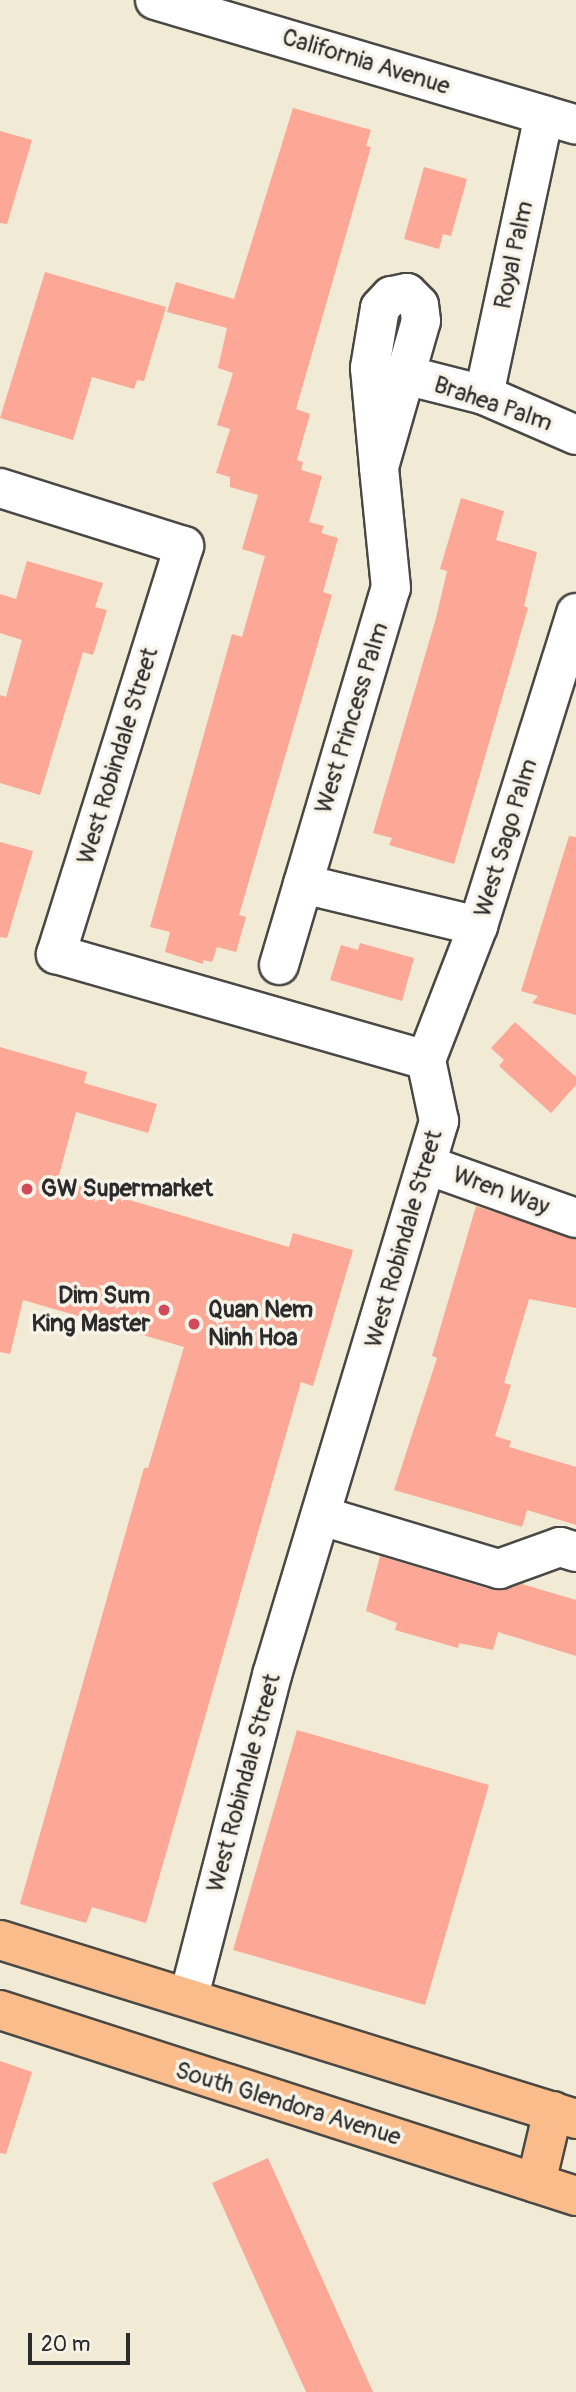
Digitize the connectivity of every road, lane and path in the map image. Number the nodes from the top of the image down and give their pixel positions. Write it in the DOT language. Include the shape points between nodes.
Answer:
graph roads {
  1 [pos="155,0"];
  2 [pos="560,120"];
  3 [pos="409,376"];
  4 [pos="484,395"];
  5 [pos="576,435"];
  6 [pos="379,467"];
  7 [pos="0,488"];
  8 [pos="576,613"];
  9 [pos="303,884"];
  10 [pos="478,926"];
  11 [pos="279,965"];
  12 [pos="426,1060"];
  13 [pos="426,1165"];
  14 [pos="576,1218"];
  15 [pos="322,1516"];
  16 [pos="576,1552"];
  17 [pos="0,1940"];
  18 [pos="189,1996"];
  19 [pos="0,2010"];
  20 [pos="564,2115"];
  21 [pos="536,2183"];
  22 [pos="576,2196"];
  1 -- 2 [label="street, California Avenue"];
  2 -- 4 [label="street, Royal Palm"];
  3 -- 4 [label="street, Brahea Palm"];
  3 -- 6 [label="street, West Princess Palm"];
  3 -- 6 [label="street, West Princess Palm" via="421,321 419,305 407,293 391,296 380,308 370,368"];
  4 -- 5 [label="street, Brahea Palm"];
  6 -- 9 [label="street, West Princess Palm" via="391,587"];
  7 -- 12 [label="street, West Robindale Street" via="184,546 56,954"];
  8 -- 10 [label="street, West Sago Palm"];
  9 -- 10 [label="street"];
  9 -- 11 [label="street, West Princess Palm"];
  10 -- 12 [label="street, West Sago Palm"];
  12 -- 13 [label="street, West Robindale Street" via="439,1121"];
  13 -- 14 [label="street, Wren Way"];
  13 -- 15 [label="street, West Robindale Street"];
  15 -- 16 [label="street" via="499,1569 560,1547"];
  15 -- 18 [label="street, West Robindale Street" via="252,1746"];
  17 -- 18 [label="main road"];
  18 -- 20 [label="main road"];
  19 -- 21 [label="main road, South Glendora Avenue"];
  20 -- 21 [label="main road"];
  21 -- 22 [label="main road, South Glendora Avenue"];
}
